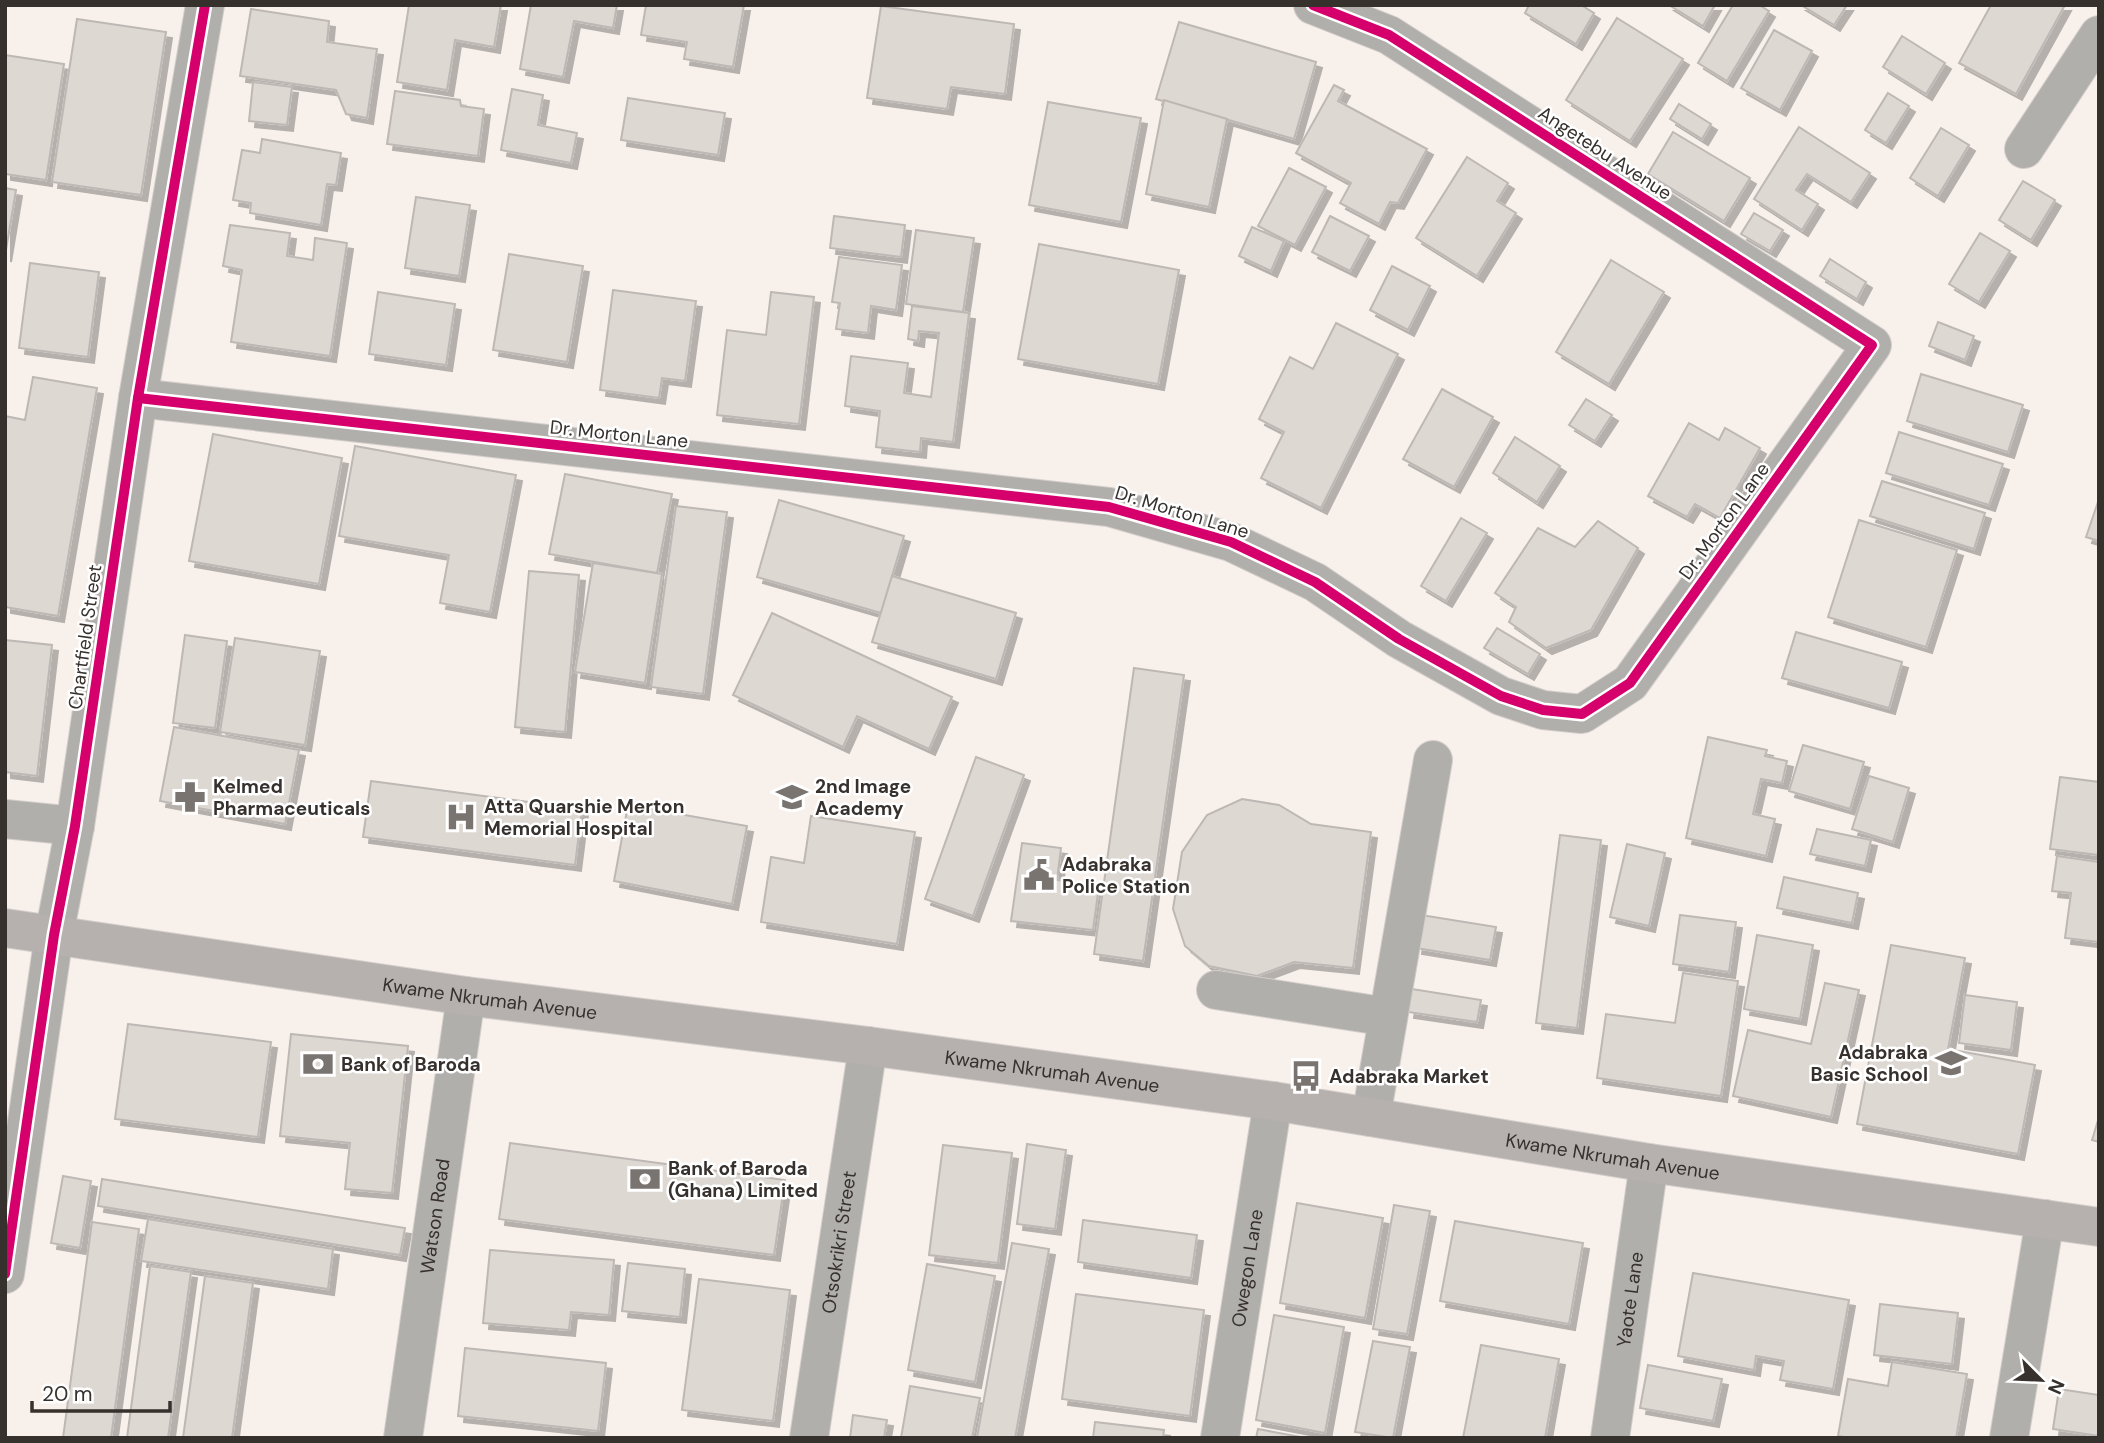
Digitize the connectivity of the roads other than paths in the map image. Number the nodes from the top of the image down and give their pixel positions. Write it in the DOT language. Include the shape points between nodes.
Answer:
graph roads {
  1 [pos="205,5"];
  2 [pos="1313,5"];
  3 [pos="2099,35"];
  4 [pos="2024,149"];
  5 [pos="1872,345"];
  6 [pos="138,398"];
  7 [pos="1433,760"];
  8 [pos="5,819"];
  9 [pos="75,826"];
  10 [pos="5,928"];
  11 [pos="54,935"];
  12 [pos="1216,990"];
  13 [pos="466,996"];
  14 [pos="1388,1017"];
  15 [pos="869,1046"];
  16 [pos="1273,1101"];
  17 [pos="1371,1117"];
  18 [pos="1649,1163"];
  19 [pos="2045,1219"];
  20 [pos="2099,1227"];
  21 [pos="5,1274"];
  22 [pos="403,1438"];
  23 [pos="808,1438"];
  24 [pos="1220,1438"];
  25 [pos="1610,1438"];
  26 [pos="2009,1438"];
  1 -- 6 [label="street, Chartfield Street"];
  2 -- 5 [label="street, Angetebu Avenue" via="1389,35"];
  3 -- 4 [label="street"];
  5 -- 6 [label="street, Dr. Morton Lane" via="1630,682 1582,713 1543,709 1501,696 1399,639 1315,582 1231,542 1109,507"];
  6 -- 9 [label="street, Chartfield Street"];
  7 -- 14 [label="street"];
  8 -- 9 [label="street"];
  9 -- 11 [label="street, Chartfield Street"];
  10 -- 11 [label="main road, Kwame Nkrumah Avenue"];
  11 -- 13 [label="main road, Kwame Nkrumah Avenue"];
  11 -- 21 [label="street, Chartfield Street"];
  12 -- 14 [label="street"];
  13 -- 15 [label="main road, Kwame Nkrumah Avenue"];
  13 -- 22 [label="street, Watson Road"];
  14 -- 17 [label="street"];
  15 -- 16 [label="main road, Kwame Nkrumah Avenue"];
  15 -- 23 [label="street, Otsokrikri Street"];
  16 -- 17 [label="main road, Kwame Nkrumah Avenue"];
  16 -- 24 [label="street, Owegon Lane"];
  17 -- 18 [label="main road, Kwame Nkrumah Avenue"];
  18 -- 19 [label="main road, Kwame Nkrumah Avenue"];
  18 -- 25 [label="street, Yaote Lane"];
  19 -- 20 [label="main road, Kwame Nkrumah Avenue"];
  19 -- 26 [label="street"];
}
